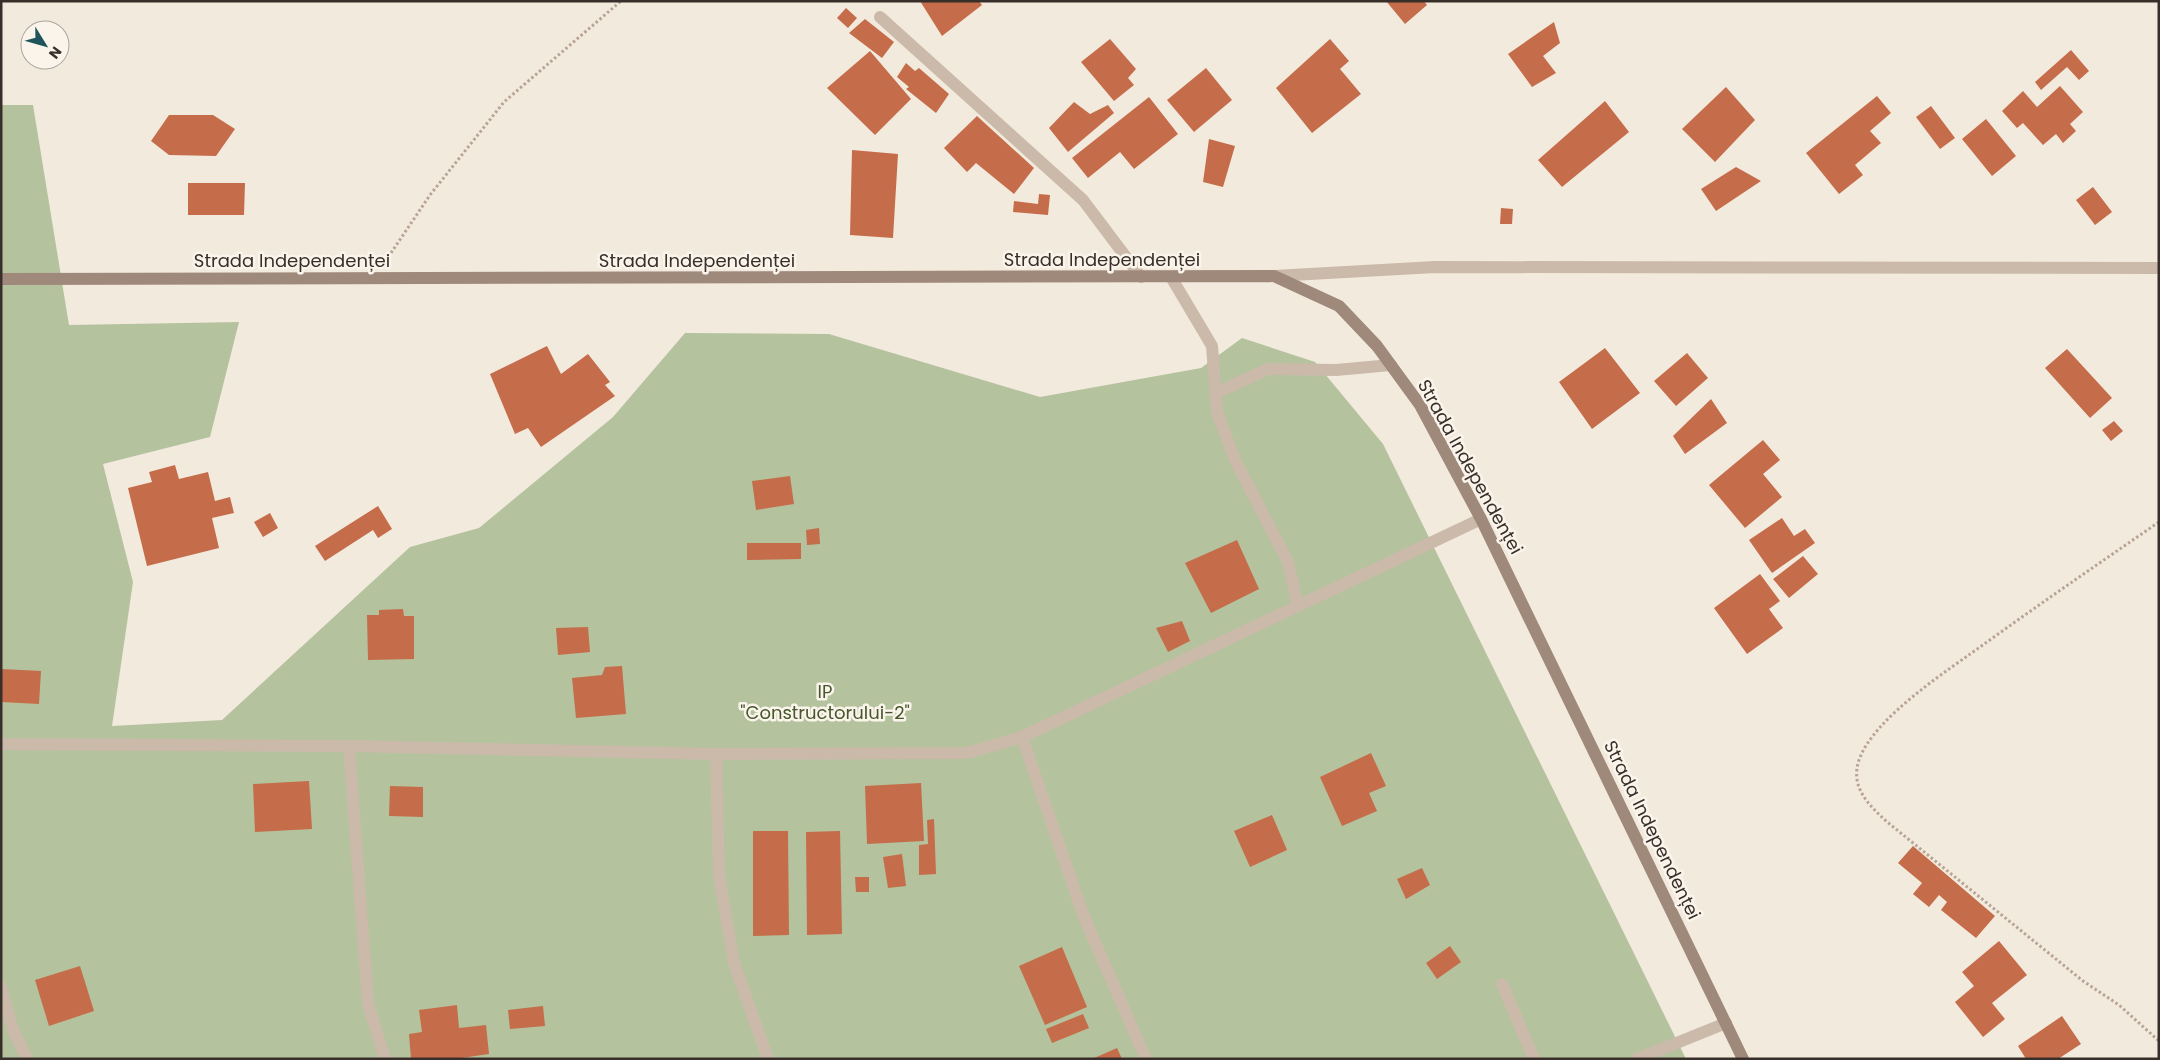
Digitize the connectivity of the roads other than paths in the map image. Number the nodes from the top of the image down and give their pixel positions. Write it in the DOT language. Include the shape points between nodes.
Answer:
graph roads {
  1 [pos="880,17"];
  2 [pos="2159,268"];
  3 [pos="1274,276"];
  4 [pos="1140,277"];
  5 [pos="1171,277"];
  6 [pos="1,279"];
  7 [pos="1391,365"];
  8 [pos="1216,393"];
  9 [pos="1481,519"];
  10 [pos="1298,606"];
  11 [pos="1022,737"];
  12 [pos="1,744"];
  13 [pos="349,746"];
  14 [pos="716,754"];
  15 [pos="1502,984"];
  16 [pos="1,987"];
  17 [pos="1726,1023"];
  18 [pos="27,1059"];
  19 [pos="385,1059"];
  20 [pos="768,1059"];
  21 [pos="1146,1059"];
  22 [pos="1534,1059"];
  23 [pos="1637,1059"];
  24 [pos="1743,1059"];
  1 -- 4 [label="street" via="1083,200"];
  2 -- 3 [label="street" via="1435,268"];
  3 -- 5 [label="main road, Strada Independenței"];
  3 -- 7 [label="main road, Strada Independenței" via="1339,306"];
  4 -- 5 [label="main road, Strada Independenței"];
  4 -- 6 [label="main road, Strada Independenței"];
  5 -- 8 [label="street" via="1212,346"];
  7 -- 8 [label="street" via="1336,370 1268,369"];
  7 -- 9 [label="main road, Strada Independenței" via="1420,405"];
  8 -- 10 [label="street" via="1217,412 1234,460 1288,562"];
  9 -- 10 [label="street"];
  9 -- 17 [label="main road, Strada Independenței"];
  10 -- 11 [label="street"];
  11 -- 14 [label="street" via="967,753"];
  11 -- 21 [label="street" via="1084,917"];
  12 -- 13 [label="street"];
  13 -- 14 [label="street"];
  13 -- 19 [label="street" via="368,1004"];
  14 -- 20 [label="street" via="718,876 734,963"];
  15 -- 22 [label="street"];
  16 -- 18 [label="street" via="12,1027"];
  17 -- 23 [label="street"];
  17 -- 24 [label="main road, Strada Independenței"];
}
